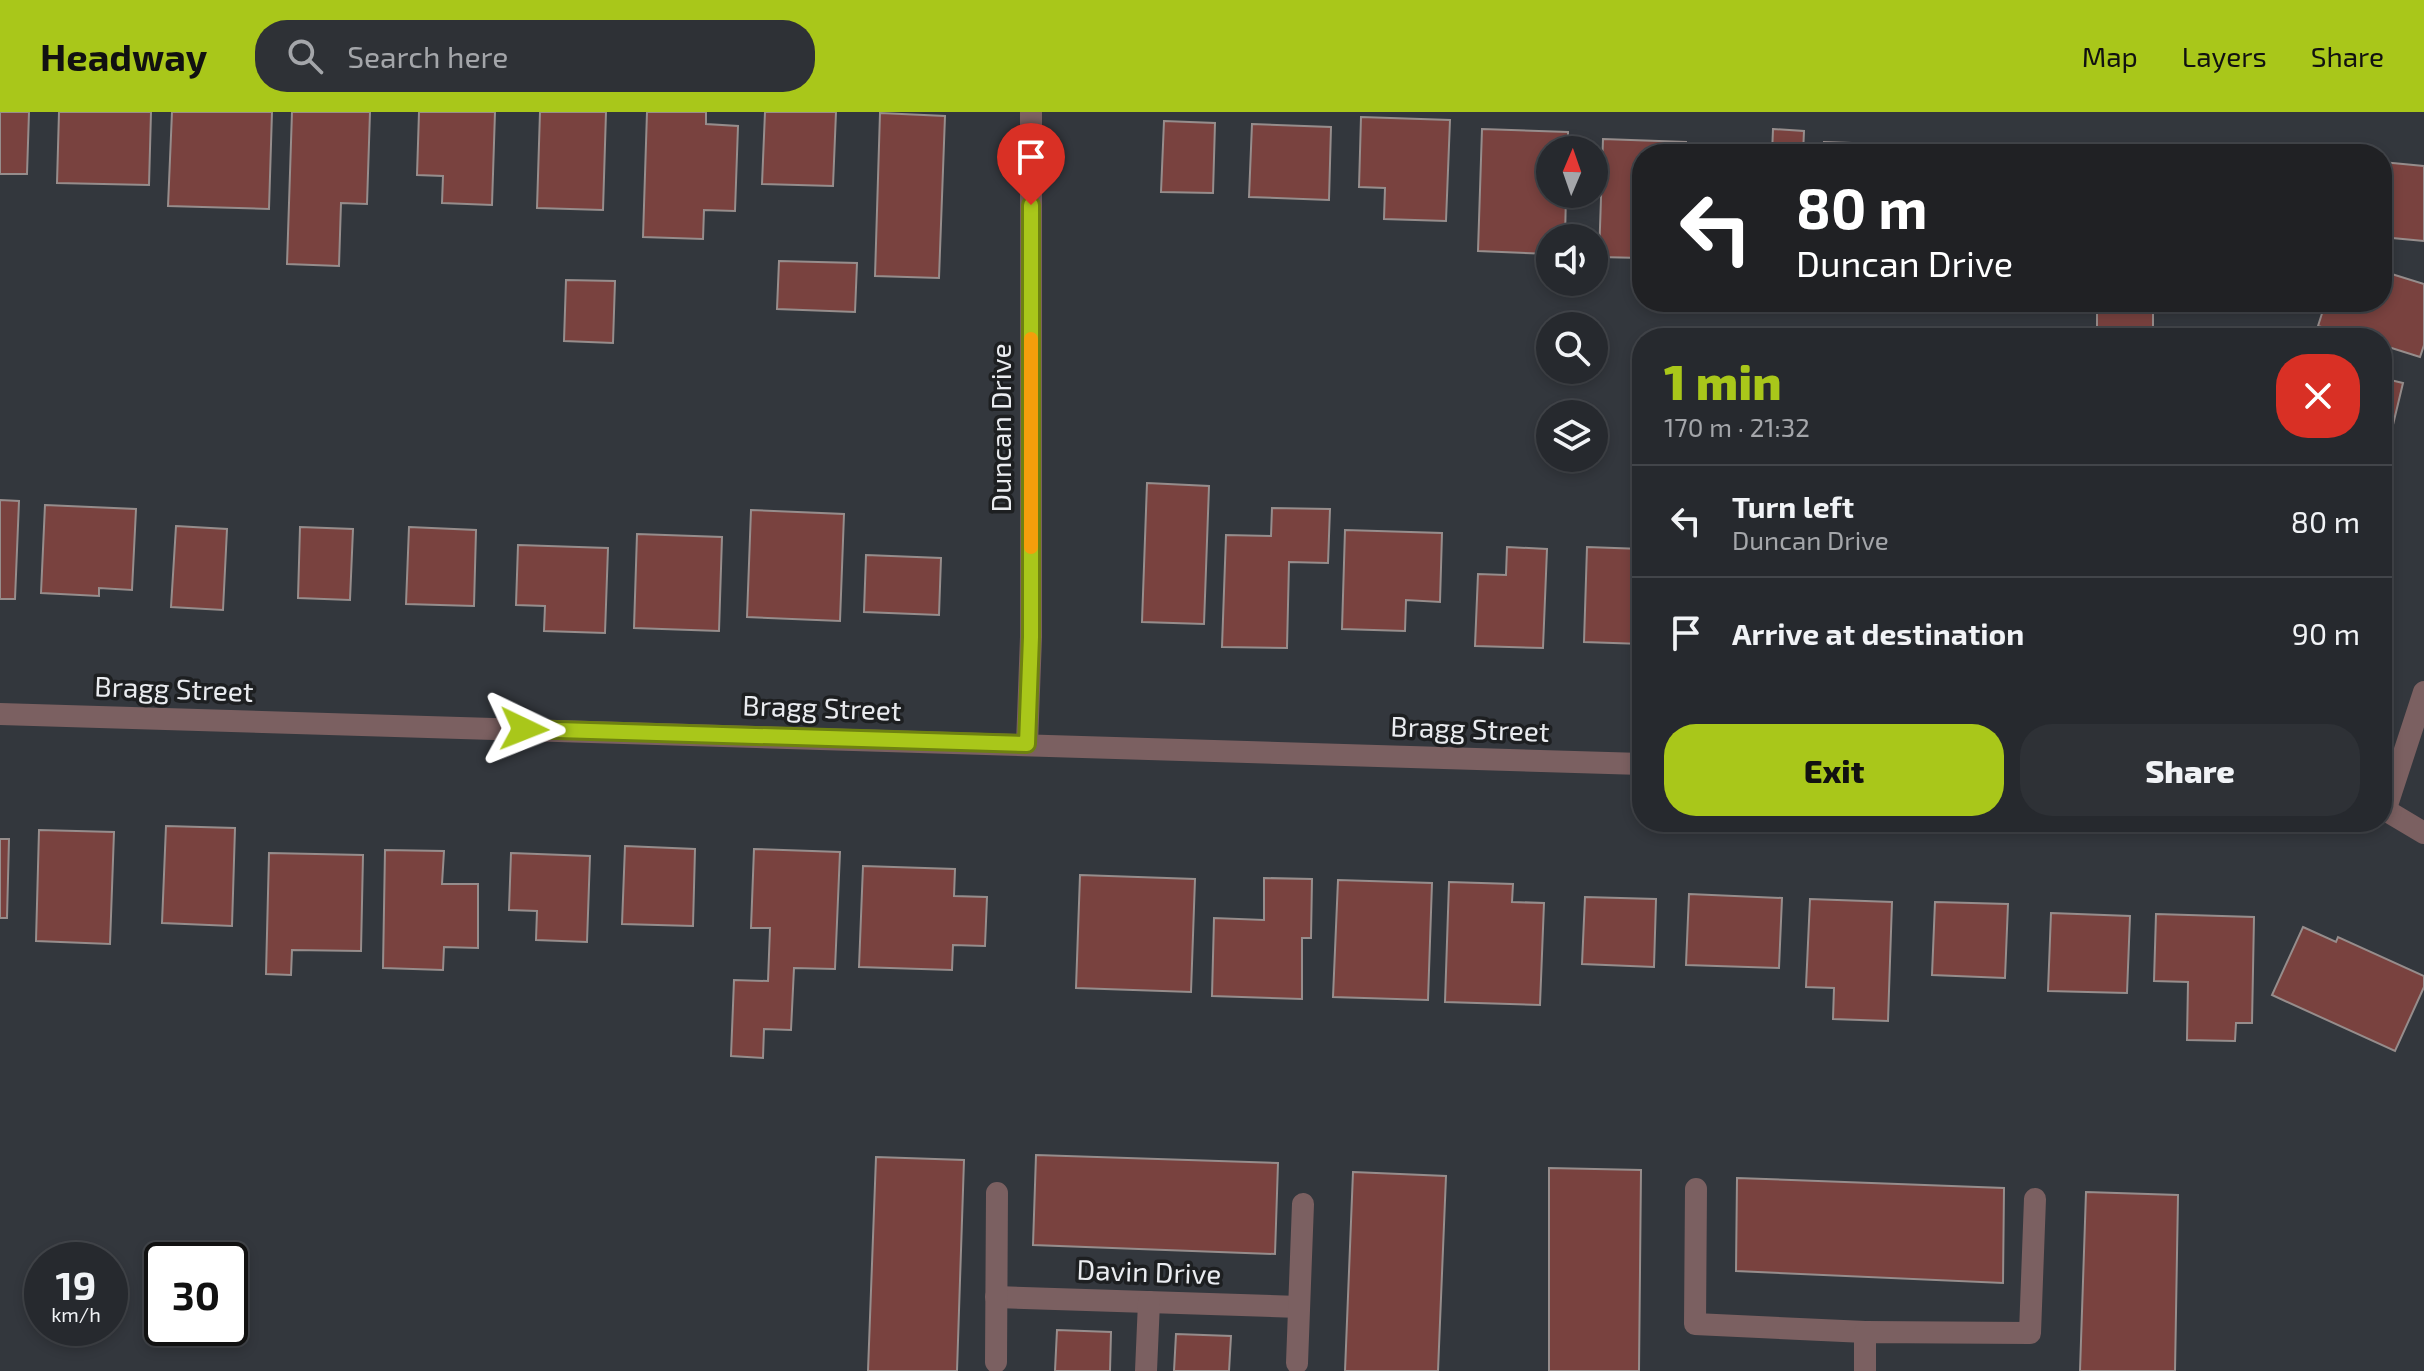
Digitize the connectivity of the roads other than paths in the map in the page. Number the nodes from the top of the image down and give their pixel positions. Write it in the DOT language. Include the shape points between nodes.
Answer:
graph roads {
  1 [pos="1031,112"];
  2 [pos="2424,692"];
  3 [pos="0,714"];
  4 [pos="1027,744"];
  5 [pos="1632,764"];
  6 [pos="2392,785"];
  7 [pos="2392,813"];
  8 [pos="2424,833"];
  9 [pos="1696,1189"];
  10 [pos="997,1193"];
  11 [pos="2035,1199"];
  12 [pos="1303,1204"];
  13 [pos="996,1297"];
  14 [pos="1149,1302"];
  15 [pos="1299,1307"];
  16 [pos="1865,1332"];
  17 [pos="996,1362"];
  18 [pos="1297,1363"];
  19 [pos="1146,1371"];
  20 [pos="1865,1371"];
  1 -- 4 [label="street, Duncan Drive"];
  2 -- 6 [label="street"];
  3 -- 4 [label="street, Bragg Street"];
  4 -- 5 [label="street, Bragg Street"];
  7 -- 8 [label="street"];
  9 -- 16 [label="street" via="1695,1324"];
  10 -- 13 [label="street"];
  11 -- 16 [label="street" via="2030,1333"];
  12 -- 15 [label="street"];
  13 -- 14 [label="street, Davin Drive"];
  13 -- 17 [label="street"];
  14 -- 15 [label="street, Davin Drive"];
  14 -- 19 [label="street"];
  15 -- 18 [label="street"];
  16 -- 20 [label="street"];
}
